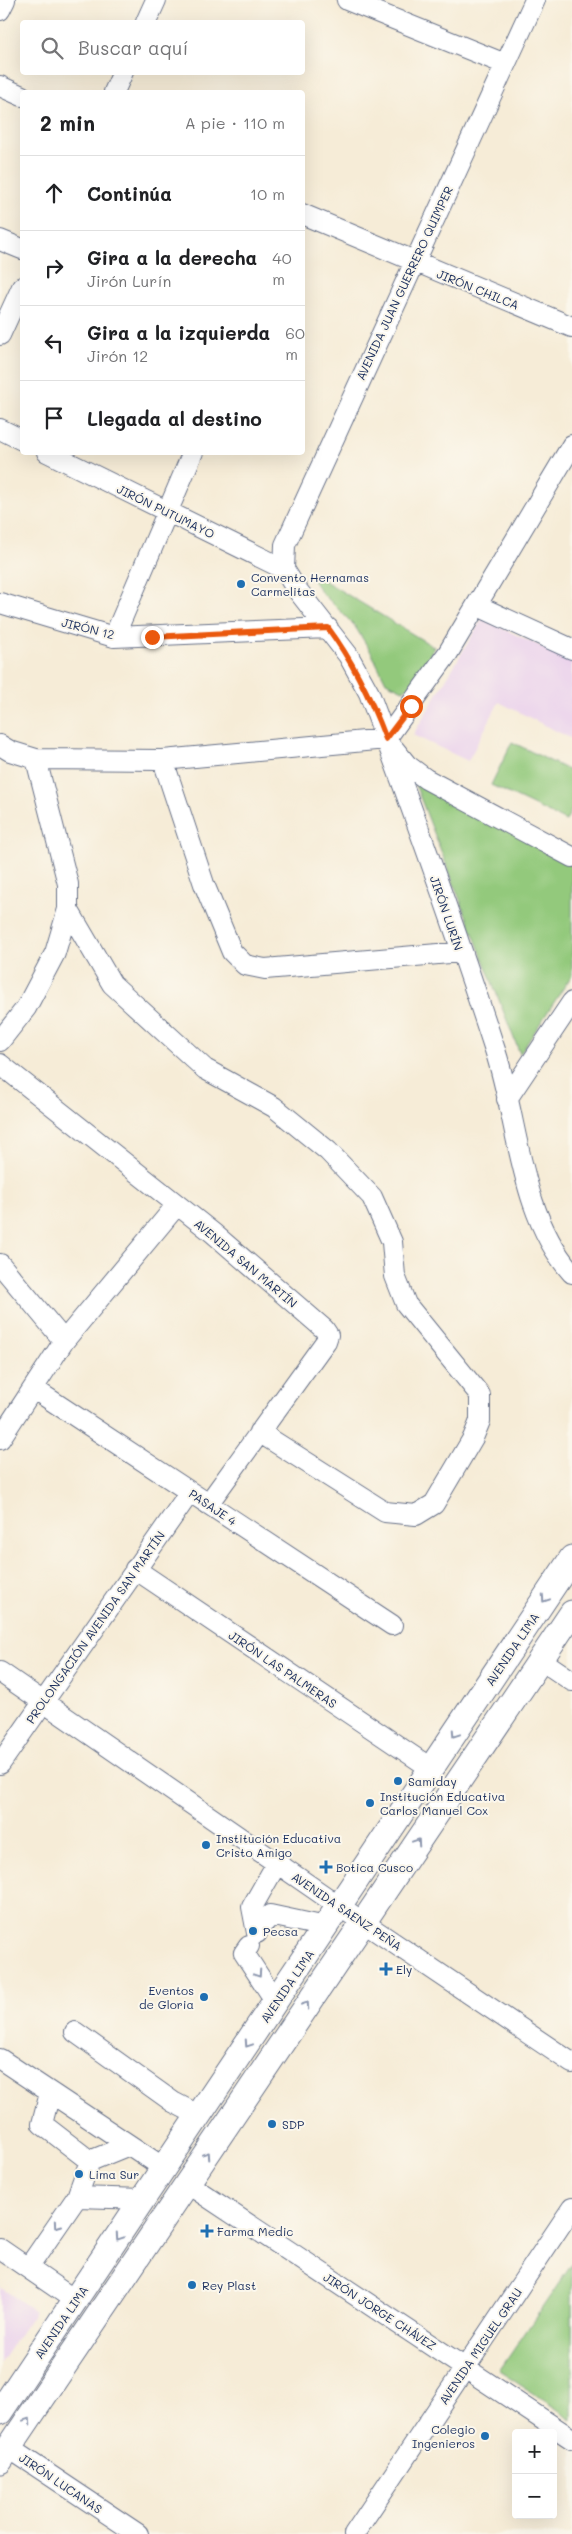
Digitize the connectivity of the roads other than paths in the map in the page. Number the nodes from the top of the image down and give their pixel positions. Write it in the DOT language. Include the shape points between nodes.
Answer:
graph roads {
  1 [pos="5,0"];
  2 [pos="156,0"];
  3 [pos="347,0"];
  4 [pos="535,0"];
  5 [pos="0,10"];
  6 [pos="147,20"];
  7 [pos="504,64"];
  8 [pos="122,75"];
  9 [pos="0,86"];
  10 [pos="115,90"];
  11 [pos="20,95"];
  12 [pos="305,215"];
  13 [pos="0,240"];
  14 [pos="20,248"];
  15 [pos="413,262"];
  16 [pos="20,291"];
  17 [pos="572,327"];
  18 [pos="0,335"];
  19 [pos="0,429"];
  20 [pos="20,439"];
  21 [pos="572,444"];
  22 [pos="53,455"];
  23 [pos="192,455"];
  24 [pos="168,512"];
  25 [pos="284,569"];
  26 [pos="0,603"];
  27 [pos="478,606"];
  28 [pos="328,628"];
  29 [pos="114,636"];
  30 [pos="572,649"];
  31 [pos="386,739"];
  32 [pos="0,745"];
  33 [pos="36,759"];
  34 [pos="163,760"];
  35 [pos="572,857"];
  36 [pos="68,909"];
  37 [pos="461,952"];
  38 [pos="572,1002"];
  39 [pos="0,1041"];
  40 [pos="0,1064"];
  41 [pos="507,1099"];
  42 [pos="176,1206"];
  43 [pos="572,1273"];
  44 [pos="3,1277"];
  45 [pos="64,1341"];
  46 [pos="34,1389"];
  47 [pos="259,1432"];
  48 [pos="0,1439"];
  49 [pos="190,1492"];
  50 [pos="208,1504"];
  51 [pos="572,1558"];
  52 [pos="134,1569"];
  53 [pos="572,1613"];
  54 [pos="392,1625"];
  55 [pos="541,1660"];
  56 [pos="0,1672"];
  57 [pos="572,1680"];
  58 [pos="43,1702"];
  59 [pos="0,1764"];
  60 [pos="432,1769"];
  61 [pos="277,1864"];
  62 [pos="339,1906"];
  63 [pos="362,1921"];
  64 [pos="326,1927"];
  65 [pos="257,1934"];
  66 [pos="276,2002"];
  67 [pos="75,2032"];
  68 [pos="0,2060"];
  69 [pos="572,2063"];
  70 [pos="50,2092"];
  71 [pos="200,2116"];
  72 [pos="129,2145"];
  73 [pos="90,2162"];
  74 [pos="164,2168"];
  75 [pos="188,2184"];
  76 [pos="77,2197"];
  77 [pos="144,2199"];
  78 [pos="572,2208"];
  79 [pos="0,2249"];
  80 [pos="28,2268"];
  81 [pos="76,2301"];
  82 [pos="466,2367"];
  83 [pos="0,2412"];
  84 [pos="572,2439"];
  85 [pos="5,2455"];
  86 [pos="138,2534"];
  87 [pos="354,2534"];
  1 -- 5 [label="street"];
  2 -- 6 [label="street"];
  3 -- 7 [label="street"];
  4 -- 7 [label="street, AVENIDA JUAN GUERRERO QUIMPER"];
  7 -- 15 [label="street, AVENIDA JUAN GUERRERO QUIMPER"];
  8 -- 10 [label="street"];
  9 -- 11 [label="street"];
  12 -- 15 [label="street, JIRÓN CHILCA"];
  13 -- 14 [label="street"];
  15 -- 17 [label="street, JIRÓN CHILCA"];
  15 -- 25 [label="street, AVENIDA JUAN GUERRERO QUIMPER" via="285,545"];
  16 -- 18 [label="street"];
  19 -- 20 [label="street"];
  21 -- 27 [label="street"];
  22 -- 24 [label="street, JIRÓN PUTUMAYO"];
  23 -- 24 [label="street"];
  24 -- 25 [label="street, JIRÓN PUTUMAYO"];
  24 -- 29 [label="street"];
  25 -- 28 [label="street, JIRÓN LURÍN"];
  26 -- 29 [label="street, JIRÓN 12"];
  27 -- 30 [label="street"];
  27 -- 31 [label="street" via="448,654"];
  28 -- 29 [label="street, JIRÓN 12"];
  28 -- 31 [label="street, JIRÓN LURÍN" via="348,655 369,693"];
  31 -- 34 [label="street"];
  31 -- 35 [label="street" via="407,766 426,779"];
  31 -- 37 [label="street, JIRÓN LURÍN"];
  32 -- 33 [label="street"];
  33 -- 34 [label="street"];
  33 -- 36 [label="street" via="68,884"];
  34 -- 37 [label="street" via="204,884 232,952 245,965 265,969"];
  36 -- 39 [label="street" via="55,953 26,1008"];
  36 -- 47 [label="street" via="112,984 204,1069 274,1107 315,1140 372,1197 392,1242 395,1276 406,1304 480,1396 480,1421 473,1438 434,1504 416,1515 385,1512"];
  37 -- 41 [label="street, JIRÓN LURÍN" via="496,1052"];
  38 -- 41 [label="street"];
  40 -- 42 [label="street, AVENIDA SAN MARTÍN"];
  41 -- 43 [label="street, JIRÓN LURÍN" via="530,1190 544,1229"];
  42 -- 45 [label="street"];
  42 -- 47 [label="street, AVENIDA SAN MARTÍN" via="275,1284 328,1335"];
  44 -- 45 [label="street"];
  45 -- 46 [label="street"];
  46 -- 48 [label="street"];
  46 -- 49 [label="street, PASAJE 4"];
  47 -- 50 [label="street, AVENIDA SAN MARTÍN"];
  49 -- 50 [label="street, PASAJE 4"];
  49 -- 52 [label="street, PROLONGACIÓN AVENIDA SAN MARTÍN"];
  50 -- 54 [label="street, PASAJE 4"];
  51 -- 60 [label="main road, AVENIDA LIMA, one-way"];
  52 -- 58 [label="street, PROLONGACIÓN AVENIDA SAN MARTÍN"];
  52 -- 60 [label="street, JIRÓN LAS PALMERAS"];
  53 -- 55 [label="main road"];
  55 -- 57 [label="street"];
  63 -- 55 [label="main road, one-way"];
  56 -- 58 [label="street, AVENIDA SAENZ PEÑA"];
  58 -- 59 [label="street, PROLONGACIÓN AVENIDA SAN MARTÍN"];
  58 -- 61 [label="street, AVENIDA SAENZ PEÑA"];
  60 -- 62 [label="main road, AVENIDA LIMA"];
  61 -- 62 [label="street, AVENIDA SAENZ PEÑA"];
  61 -- 65 [label="street" via="252,1907"];
  62 -- 63 [label="street, AVENIDA SAENZ PEÑA"];
  62 -- 64 [label="main road, AVENIDA LIMA"];
  63 -- 69 [label="street, AVENIDA SAENZ PEÑA"];
  75 -- 63 [label="main road, one-way"];
  64 -- 65 [label="street" via="270,1915"];
  64 -- 66 [label="main road, AVENIDA LIMA"];
  65 -- 66 [label="street, one-way" via="244,1953"];
  66 -- 71 [label="main road, AVENIDA LIMA, one-way"];
  67 -- 71 [label="street" via="173,2102"];
  68 -- 70 [label="street"];
  70 -- 72 [label="street"];
  70 -- 73 [label="street" via="42,2124"];
  71 -- 74 [label="main road, AVENIDA LIMA"];
  72 -- 73 [label="street"];
  72 -- 74 [label="street"];
  73 -- 76 [label="street"];
  74 -- 77 [label="main road, AVENIDA LIMA"];
  75 -- 82 [label="street, JIRÓN JORGE CHÁVEZ"];
  85 -- 75 [label="main road, one-way"];
  76 -- 77 [label="street"];
  76 -- 80 [label="street, one-way"];
  77 -- 81 [label="main road, AVENIDA LIMA, one-way"];
  78 -- 82 [label="street, AVENIDA MIGUEL GRAU"];
  79 -- 80 [label="street"];
  80 -- 81 [label="street"];
  81 -- 83 [label="main road, AVENIDA LIMA"];
  82 -- 84 [label="street, JIRÓN JORGE CHÁVEZ"];
  82 -- 87 [label="street, AVENIDA MIGUEL GRAU"];
  85 -- 86 [label="street, JIRÓN LUCANAS"];
}
